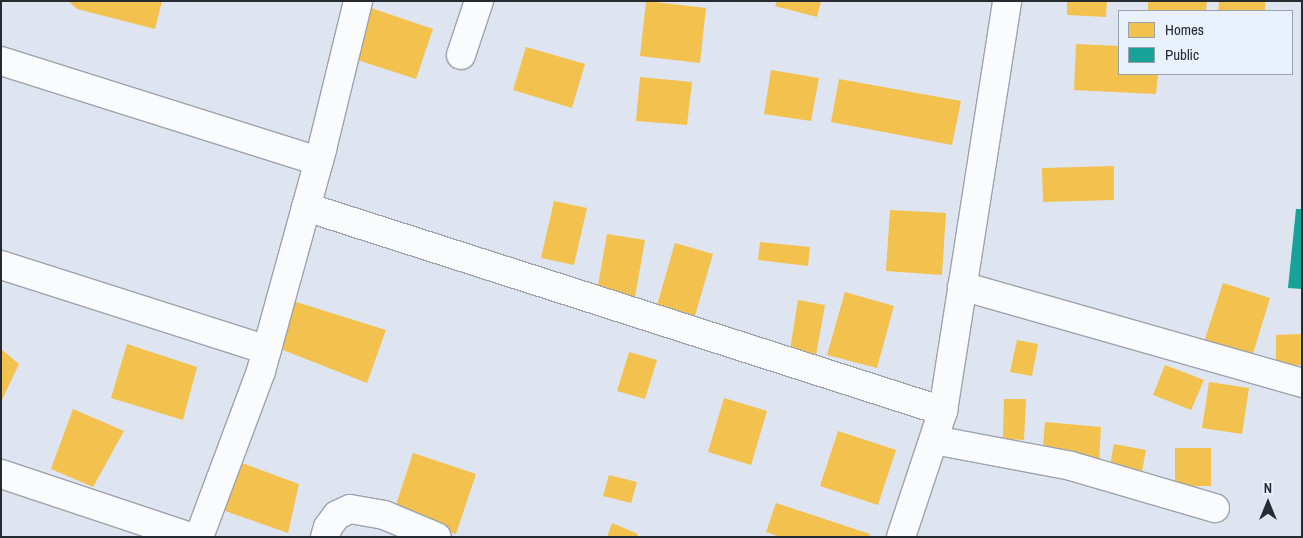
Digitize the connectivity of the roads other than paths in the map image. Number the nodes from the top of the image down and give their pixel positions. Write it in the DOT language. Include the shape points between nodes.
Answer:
graph roads {
  1 [pos="358,1"];
  2 [pos="479,1"];
  3 [pos="1007,1"];
  4 [pos="461,56"];
  5 [pos="1,61"];
  6 [pos="319,161"];
  7 [pos="306,207"];
  8 [pos="1,265"];
  9 [pos="962,286"];
  10 [pos="267,350"];
  11 [pos="1302,383"];
  12 [pos="943,411"];
  13 [pos="934,440"];
  14 [pos="1,474"];
  15 [pos="1214,508"];
  16 [pos="190,537"];
  17 [pos="199,537"];
  18 [pos="325,537"];
  19 [pos="437,537"];
  20 [pos="901,537"];
  1 -- 6 [label="street"];
  2 -- 4 [label="street"];
  3 -- 9 [label="street"];
  5 -- 6 [label="street"];
  6 -- 7 [label="street"];
  7 -- 10 [label="street"];
  7 -- 12 [label="street"];
  8 -- 10 [label="street"];
  9 -- 11 [label="street"];
  9 -- 12 [label="street"];
  10 -- 17 [label="street"];
  12 -- 13 [label="street"];
  13 -- 15 [label="street" via="1071,466"];
  13 -- 20 [label="street"];
  14 -- 16 [label="street"];
  18 -- 19 [label="street" via="336,516 350,510 384,516"];
}
